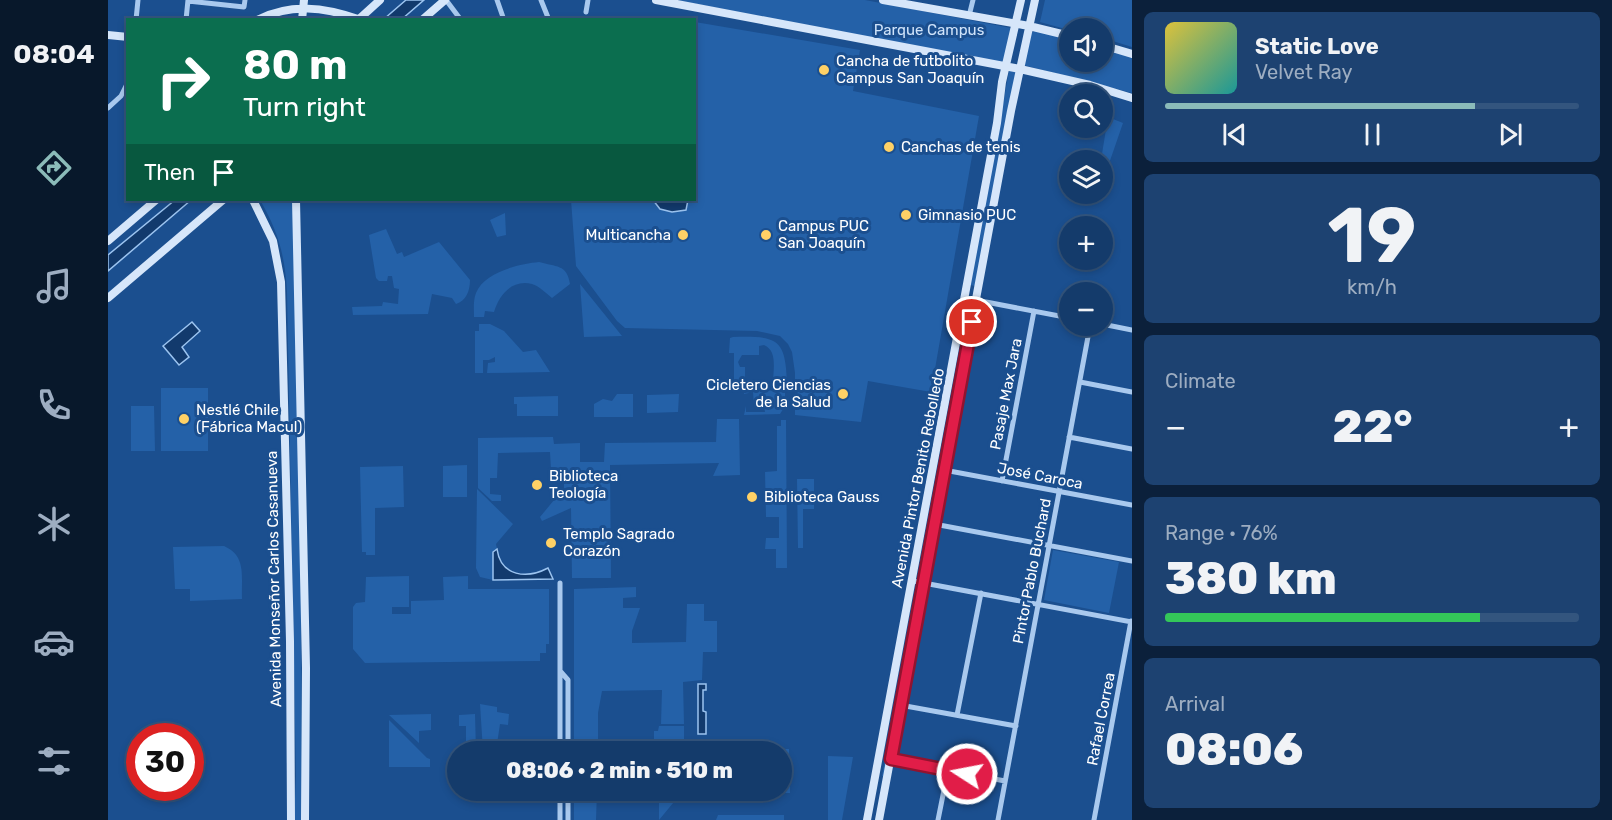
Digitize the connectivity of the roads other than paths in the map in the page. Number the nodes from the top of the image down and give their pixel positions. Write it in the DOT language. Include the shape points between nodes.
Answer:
graph roads {
  1 [pos="138,0"];
  2 [pos="188,0"];
  3 [pos="380,0"];
  4 [pos="445,0"];
  5 [pos="497,0"];
  6 [pos="541,0"];
  7 [pos="588,0"];
  8 [pos="656,0"];
  9 [pos="883,0"];
  10 [pos="973,0"];
  11 [pos="1021,0"];
  12 [pos="1035,0"];
  13 [pos="244,3"];
  14 [pos="294,4"];
  15 [pos="303,4"];
  16 [pos="931,4"];
  17 [pos="586,12"];
  18 [pos="969,16"];
  19 [pos="136,18"];
  20 [pos="186,18"];
  21 [pos="262,18"];
  22 [pos="355,18"];
  23 [pos="359,18"];
  24 [pos="424,18"];
  25 [pos="459,18"];
  26 [pos="503,18"];
  27 [pos="548,18"];
  28 [pos="1015,25"];
  29 [pos="1029,26"];
  30 [pos="1059,33"];
  31 [pos="108,35"];
  32 [pos="126,37"];
  33 [pos="1113,48"];
  34 [pos="1132,54"];
  35 [pos="1006,67"];
  36 [pos="1020,69"];
  37 [pos="126,86"];
  38 [pos="1132,98"];
  39 [pos="108,108"];
  40 [pos="155,201"];
  41 [pos="222,201"];
  42 [pos="253,201"];
  43 [pos="296,201"];
  44 [pos="108,241"];
  45 [pos="108,298"];
  46 [pos="965,298"];
  47 [pos="976,300"];
  48 [pos="1034,311"];
  49 [pos="1059,316"];
  50 [pos="1113,326"];
  51 [pos="1132,330"];
  52 [pos="1088,336"];
  53 [pos="1080,382"];
  54 [pos="1132,392"];
  55 [pos="1069,437"];
  56 [pos="1132,449"];
  57 [pos="944,470"];
  58 [pos="1002,481"];
  59 [pos="1059,492"];
  60 [pos="1132,505"];
  61 [pos="934,525"];
  62 [pos="1049,545"];
  63 [pos="1132,561"];
  64 [pos="912,581"];
  65 [pos="560,583"];
  66 [pos="923,583"];
  67 [pos="981,593"];
  68 [pos="1038,604"];
  69 [pos="1132,622"];
  70 [pos="561,672"];
  71 [pos="900,705"];
  72 [pos="957,715"];
  73 [pos="1016,726"];
  74 [pos="560,741"];
  75 [pos="568,741"];
  76 [pos="891,759"];
  77 [pos="948,770"];
  78 [pos="1005,781"];
  79 [pos="560,801"];
  80 [pos="568,801"];
  81 [pos="291,820"];
  82 [pos="305,820"];
  83 [pos="560,820"];
  84 [pos="568,820"];
  85 [pos="867,820"];
  86 [pos="879,820"];
  87 [pos="938,820"];
  88 [pos="998,820"];
  89 [pos="1094,820"];
  1 -- 19 [label="street"];
  2 -- 13 [label="street"];
  2 -- 20 [label="street"];
  3 -- 23 [label="main road"];
  4 -- 24 [label="main road"];
  4 -- 25 [label="street"];
  5 -- 26 [label="street"];
  6 -- 27 [label="street"];
  7 -- 17 [label="street"];
  8 -- 35 [label="main road"];
  9 -- 16 [label="main road"];
  10 -- 18 [label="street"];
  11 -- 28 [label="main road, Avenida Pintor Benito Rebolledo"];
  12 -- 29 [label="main road, Avenida Pintor Benito Rebolledo"];
  14 -- 15 [label="main road"];
  14 -- 21 [label="main road"];
  15 -- 22 [label="main road"];
  16 -- 18 [label="main road"];
  18 -- 28 [label="main road"];
  28 -- 29 [label="main road"];
  28 -- 35 [label="main road, Avenida Pintor Benito Rebolledo"];
  29 -- 30 [label="main road"];
  29 -- 36 [label="main road, Avenida Pintor Benito Rebolledo"];
  31 -- 32 [label="main road"];
  33 -- 34 [label="main road"];
  35 -- 36 [label="main road"];
  35 -- 46 [label="main road, Avenida Pintor Benito Rebolledo"];
  36 -- 38 [label="main road"];
  36 -- 47 [label="main road, Avenida Pintor Benito Rebolledo"];
  37 -- 39 [label="street"];
  40 -- 44 [label="main road"];
  41 -- 45 [label="main road"];
  42 -- 81 [label="main road, Avenida Monseñor Carlos Casanueva" via="273,241 281,282"];
  43 -- 82 [label="main road, Avenida Monseñor Carlos Casanueva" via="306,668"];
  46 -- 47 [label="street"];
  46 -- 64 [label="main road, Avenida Pintor Benito Rebolledo"];
  47 -- 48 [label="street"];
  47 -- 57 [label="main road, Avenida Pintor Benito Rebolledo"];
  48 -- 49 [label="street"];
  48 -- 58 [label="street, Pasaje Max Jara"];
  50 -- 51 [label="street"];
  52 -- 53 [label="street, Pintor Pablo Buchard"];
  53 -- 54 [label="street"];
  53 -- 55 [label="street, Pintor Pablo Buchard"];
  55 -- 56 [label="street"];
  55 -- 59 [label="street, Pintor Pablo Buchard"];
  57 -- 58 [label="street, José Caroca"];
  57 -- 61 [label="main road, Avenida Pintor Benito Rebolledo"];
  58 -- 59 [label="street, José Caroca"];
  59 -- 60 [label="street, José Caroca"];
  59 -- 62 [label="street, Pintor Pablo Buchard"];
  61 -- 62 [label="street"];
  61 -- 66 [label="main road, Avenida Pintor Benito Rebolledo"];
  62 -- 63 [label="street"];
  62 -- 68 [label="street, Pintor Pablo Buchard"];
  64 -- 66 [label="street"];
  64 -- 85 [label="main road, Avenida Pintor Benito Rebolledo"];
  65 -- 70 [label="street"];
  66 -- 67 [label="street"];
  66 -- 71 [label="main road, Avenida Pintor Benito Rebolledo"];
  67 -- 68 [label="street"];
  67 -- 72 [label="street"];
  68 -- 69 [label="street"];
  68 -- 73 [label="street, Pintor Pablo Buchard"];
  69 -- 89 [label="street, Rafael Correa"];
  70 -- 74 [label="street"];
  70 -- 75 [label="street" via="568,680"];
  71 -- 72 [label="street"];
  71 -- 76 [label="main road, Avenida Pintor Benito Rebolledo"];
  72 -- 73 [label="street"];
  73 -- 78 [label="street, Pintor Pablo Buchard"];
  76 -- 77 [label="street"];
  76 -- 86 [label="main road, Avenida Pintor Benito Rebolledo"];
  77 -- 78 [label="street"];
  77 -- 87 [label="street"];
  78 -- 88 [label="street, Pintor Pablo Buchard"];
  79 -- 83 [label="street"];
  80 -- 84 [label="street"];
}
